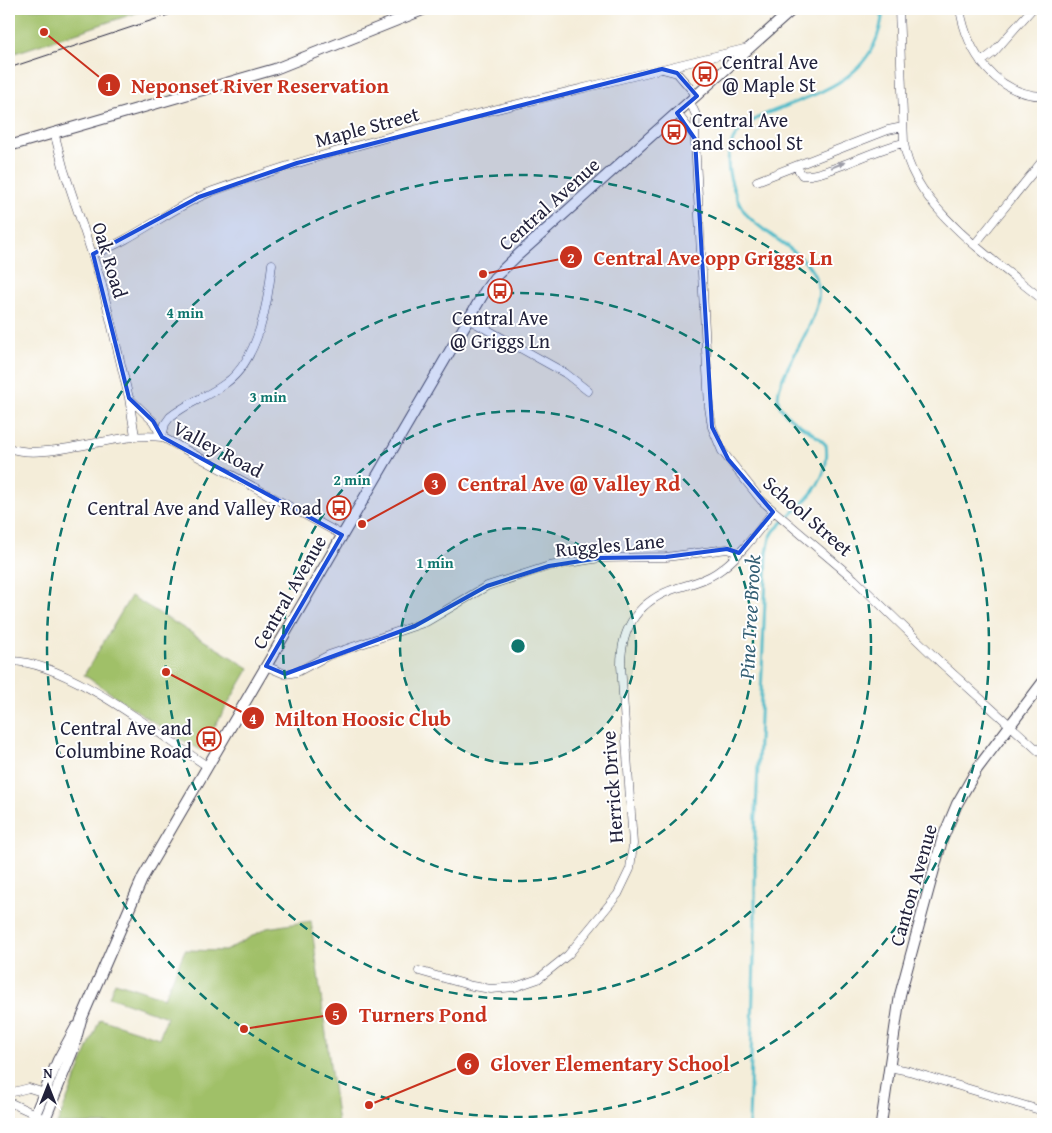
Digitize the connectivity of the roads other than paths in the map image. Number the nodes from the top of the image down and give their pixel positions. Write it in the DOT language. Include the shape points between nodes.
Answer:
graph roads {
  1 [pos="425,9"];
  2 [pos="793,9"];
  3 [pos="900,9"];
  4 [pos="960,9"];
  5 [pos="1032,9"];
  6 [pos="750,48"];
  7 [pos="981,62"];
  8 [pos="662,69"];
  9 [pos="1043,96"];
  10 [pos="693,99"];
  11 [pos="677,113"];
  12 [pos="903,127"];
  13 [pos="54,132"];
  14 [pos="696,138"];
  15 [pos="904,144"];
  16 [pos="9,146"];
  17 [pos="1043,160"];
  18 [pos="796,166"];
  19 [pos="757,181"];
  20 [pos="976,244"];
  21 [pos="93,254"];
  22 [pos="272,264"];
  23 [pos="1043,300"];
  24 [pos="468,319"];
  25 [pos="588,391"];
  26 [pos="129,398"];
  27 [pos="135,436"];
  28 [pos="162,437"];
  29 [pos="9,450"];
  30 [pos="775,513"];
  31 [pos="342,535"];
  32 [pos="739,553"];
  33 [pos="9,661"];
  34 [pos="266,666"];
  35 [pos="1043,682"];
  36 [pos="1011,725"];
  37 [pos="1043,755"];
  38 [pos="206,766"];
  39 [pos="419,971"];
  40 [pos="81,1020"];
  41 [pos="889,1067"];
  42 [pos="9,1093"];
  43 [pos="44,1093"];
  44 [pos="54,1097"];
  45 [pos="9,1102"];
  46 [pos="1043,1111"];
  47 [pos="35,1114"];
  48 [pos="44,1121"];
  49 [pos="31,1124"];
  50 [pos="881,1124"];
  1 -- 13 [label="street" via="275,69"];
  2 -- 6 [label="street, Central Avenue"];
  3 -- 12 [label="street"];
  4 -- 7 [label="street" via="968,42"];
  5 -- 7 [label="street"];
  6 -- 8 [label="street, Maple Street"];
  6 -- 10 [label="street, Central Avenue"];
  7 -- 9 [label="street" via="991,74 1010,87"];
  8 -- 10 [label="street" via="677,73"];
  8 -- 21 [label="street, Maple Street" via="495,110 283,168 199,197"];
  10 -- 11 [label="street, Central Avenue"];
  10 -- 14 [label="street, School Street"];
  11 -- 14 [label="street"];
  11 -- 24 [label="street, Central Avenue" via="499,273"];
  12 -- 15 [label="street"];
  12 -- 18 [label="street"];
  13 -- 16 [label="street"];
  13 -- 21 [label="street, Oak Road"];
  14 -- 30 [label="street, School Street" via="712,427 728,459"];
  18 -- 15 [label="street, one-way" via="802,174 814,175 880,149"];
  15 -- 20 [label="street" via="909,165 923,193"];
  17 -- 20 [label="street"];
  18 -- 19 [label="street"];
  20 -- 23 [label="street"];
  21 -- 26 [label="street, Oak Road"];
  22 -- 28 [label="street" via="262,320 242,366 226,383 170,417"];
  24 -- 25 [label="street" via="565,373"];
  24 -- 31 [label="street, Central Avenue"];
  26 -- 27 [label="street, Oak Road"];
  26 -- 28 [label="street" via="153,421"];
  27 -- 28 [label="street, Valley Road"];
  27 -- 29 [label="street, Valley Road" via="40,452"];
  28 -- 31 [label="street, Valley Road"];
  30 -- 32 [label="street, Herrick Drive"];
  30 -- 36 [label="street, School Street" via="854,579"];
  31 -- 34 [label="street, Central Avenue"];
  32 -- 34 [label="street, Ruggles Lane" via="727,549 666,557 600,558 548,566 487,586 415,626 328,655 297,672 285,674"];
  32 -- 39 [label="street, Herrick Drive" via="713,575 650,601 633,617 626,630 621,665 633,844 630,870 618,894 561,962 531,982 507,988 482,988"];
  33 -- 38 [label="street" via="36,664 78,682"];
  34 -- 38 [label="street, Central Avenue"];
  35 -- 36 [label="street, Canton Avenue"];
  36 -- 37 [label="street, School Street"];
  36 -- 41 [label="street, Canton Avenue" via="970,779 942,840 900,995"];
  38 -- 40 [label="street, Central Avenue" via="139,884"];
  40 -- 43 [label="street, Central Avenue" via="65,1046"];
  40 -- 44 [label="street, Central Avenue"];
  41 -- 46 [label="street"];
  41 -- 50 [label="street, Canton Avenue"];
  42 -- 43 [label="street" via="27,1088"];
  43 -- 44 [label="street"];
  43 -- 47 [label="street, Central Avenue"];
  44 -- 48 [label="street, Central Avenue"];
  45 -- 47 [label="street"];
  47 -- 48 [label="street"];
  47 -- 49 [label="street, Central Avenue"];
}
